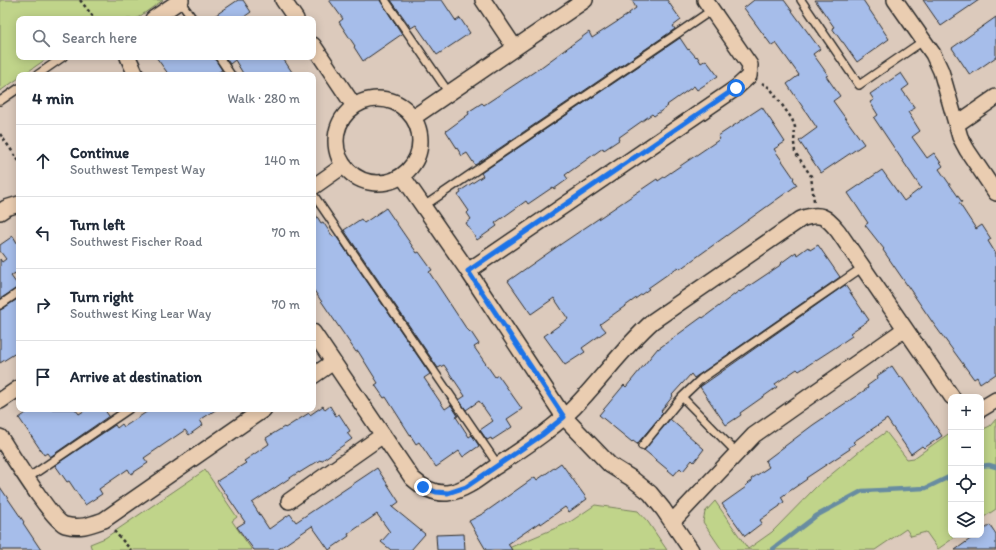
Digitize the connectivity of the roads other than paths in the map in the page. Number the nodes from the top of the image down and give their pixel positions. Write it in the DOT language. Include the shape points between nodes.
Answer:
graph roads {
  1 [pos="181,0"];
  2 [pos="283,0"];
  3 [pos="385,0"];
  4 [pos="483,0"];
  5 [pos="585,0"];
  6 [pos="801,0"];
  7 [pos="895,0"];
  8 [pos="709,5"];
  9 [pos="157,16"];
  10 [pos="191,16"];
  11 [pos="294,16"];
  12 [pos="923,41"];
  13 [pos="515,48"];
  14 [pos="316,49"];
  15 [pos="59,60"];
  16 [pos="129,60"];
  17 [pos="221,60"];
  18 [pos="43,72"];
  19 [pos="135,72"];
  20 [pos="229,72"];
  21 [pos="16,90"];
  22 [pos="449,93"];
  23 [pos="996,97"];
  24 [pos="0,101"];
  25 [pos="354,106"];
  26 [pos="414,117"];
  27 [pos="956,124"];
  28 [pos="343,166"];
  29 [pos="403,176"];
  30 [pos="316,185"];
  31 [pos="996,193"];
  32 [pos="316,198"];
  33 [pos="16,205"];
  34 [pos="424,206"];
  35 [pos="0,212"];
  36 [pos="863,267"];
  37 [pos="468,271"];
  38 [pos="16,294"];
  39 [pos="0,305"];
  40 [pos="905,329"];
  41 [pos="316,336"];
  42 [pos="333,362"];
  43 [pos="316,374"];
  44 [pos="16,390"];
  45 [pos="950,394"];
  46 [pos="682,398"];
  47 [pos="996,400"];
  48 [pos="0,401"];
  49 [pos="984,407"];
  50 [pos="125,412"];
  51 [pos="260,412"];
  52 [pos="564,417"];
  53 [pos="383,435"];
  54 [pos="0,437"];
  55 [pos="642,446"];
  56 [pos="737,454"];
  57 [pos="498,465"];
  58 [pos="28,478"];
  59 [pos="290,501"];
  60 [pos="672,522"];
  61 [pos="691,550"];
  1 -- 9 [label="street"];
  1 -- 10 [label="lane"];
  2 -- 11 [label="street"];
  3 -- 22 [label="lane"];
  4 -- 13 [label="street"];
  5 -- 13 [label="street"];
  6 -- 12 [label="lane" via="859,84"];
  7 -- 12 [label="street"];
  8 -- 34 [label="lane"];
  8 -- 37 [label="street" via="750,65 749,76 736,88"];
  12 -- 27 [label="street" via="941,71"];
  13 -- 22 [label="street"];
  14 -- 25 [label="street"];
  15 -- 18 [label="lane"];
  16 -- 19 [label="street"];
  17 -- 20 [label="lane"];
  21 -- 24 [label="lane"];
  22 -- 26 [label="street"];
  23 -- 27 [label="street"];
  25 -- 26 [label="street" via="370,99 387,99 401,105"];
  25 -- 28 [label="street" via="342,118 336,135 336,151"];
  26 -- 29 [label="street" via="421,134 420,150 414,166"];
  27 -- 31 [label="street" via="967,150"];
  28 -- 29 [label="street" via="356,178 370,184 385,184"];
  28 -- 30 [label="street"];
  29 -- 34 [label="street"];
  32 -- 57 [label="lane"];
  33 -- 35 [label="street"];
  34 -- 37 [label="street"];
  36 -- 40 [label="street"];
  36 -- 46 [label="lane" via="701,379"];
  36 -- 52 [label="street" via="832,223 817,215 801,219 653,321 637,335 581,401"];
  37 -- 52 [label="street"];
  38 -- 39 [label="lane"];
  40 -- 45 [label="street"];
  40 -- 56 [label="street" via="754,435"];
  41 -- 42 [label="street"];
  42 -- 43 [label="street"];
  42 -- 53 [label="street"];
  44 -- 48 [label="street"];
  46 -- 55 [label="lane"];
  46 -- 56 [label="lane"];
  47 -- 49 [label="street"];
  50 -- 58 [label="lane"];
  51 -- 58 [label="street" via="104,520 84,527 64,525 49,510"];
  52 -- 57 [label="street"];
  52 -- 60 [label="street" via="610,465 650,493"];
  53 -- 57 [label="street" via="412,478 423,487 436,492 448,493 466,487"];
  53 -- 59 [label="street"];
  54 -- 58 [label="street"];
  56 -- 60 [label="street"];
  60 -- 61 [label="street"];
}
